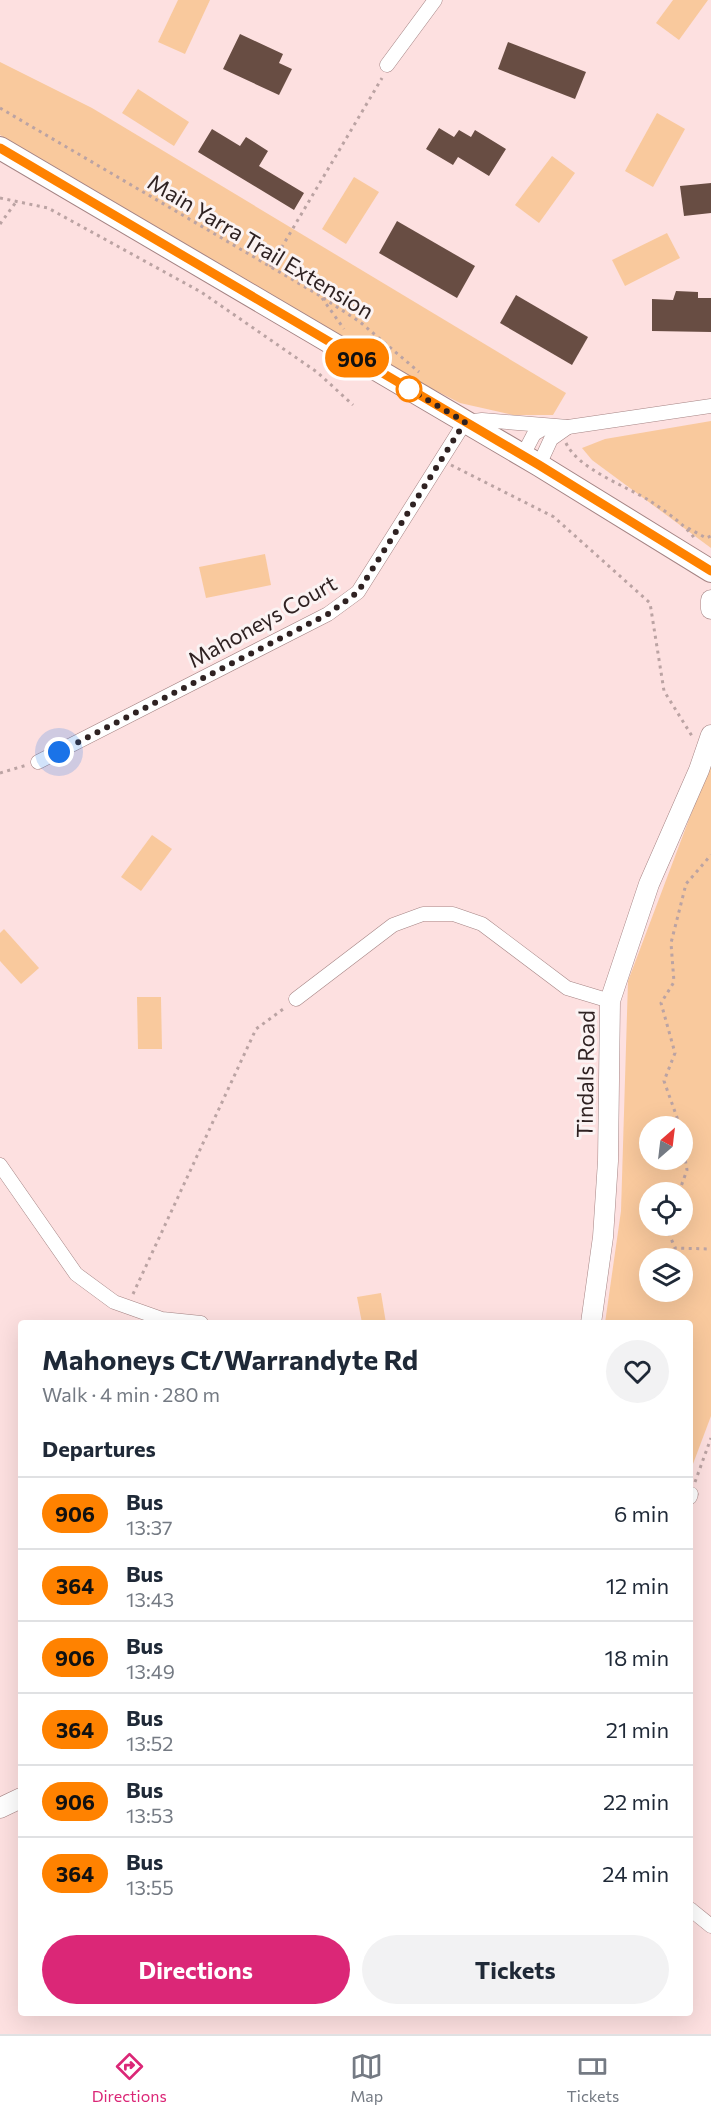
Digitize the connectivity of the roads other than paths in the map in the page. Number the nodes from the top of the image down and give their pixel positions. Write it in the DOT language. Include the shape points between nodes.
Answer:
graph roads {
  1 [pos="435,0"];
  2 [pos="387,65"];
  3 [pos="0,148"];
  4 [pos="711,406"];
  5 [pos="465,422"];
  6 [pos="549,426"];
  7 [pos="568,427"];
  8 [pos="531,460"];
  9 [pos="711,571"];
  10 [pos="711,600"];
  11 [pos="711,609"];
  12 [pos="711,735"];
  13 [pos="38,762"];
  14 [pos="296,999"];
  15 [pos="610,1001"];
  16 [pos="0,1166"];
  17 [pos="172,1320"];
  18 [pos="591,1320"];
  19 [pos="18,1799"];
  20 [pos="0,1808"];
  21 [pos="693,1912"];
  22 [pos="711,1926"];
  1 -- 2 [label="street"];
  3 -- 5 [label="main road"];
  4 -- 7 [label="street"];
  5 -- 6 [label="street"];
  5 -- 8 [label="main road"];
  5 -- 13 [label="street, Mahoneys Court" via="358,592 328,614"];
  6 -- 7 [label="street"];
  6 -- 8 [label="street" via="534,434"];
  7 -- 8 [label="street"];
  8 -- 9 [label="main road"];
  10 -- 11 [label="main road"];
  12 -- 15 [label="main road, Tindals Road" via="649,884"];
  14 -- 15 [label="street" via="393,925 423,914 453,914 482,924 567,988"];
  15 -- 18 [label="main road, Tindals Road" via="608,1161"];
  16 -- 17 [label="street" via="76,1274 114,1302"];
  19 -- 20 [label="main road"];
  21 -- 22 [label="street"];
}
